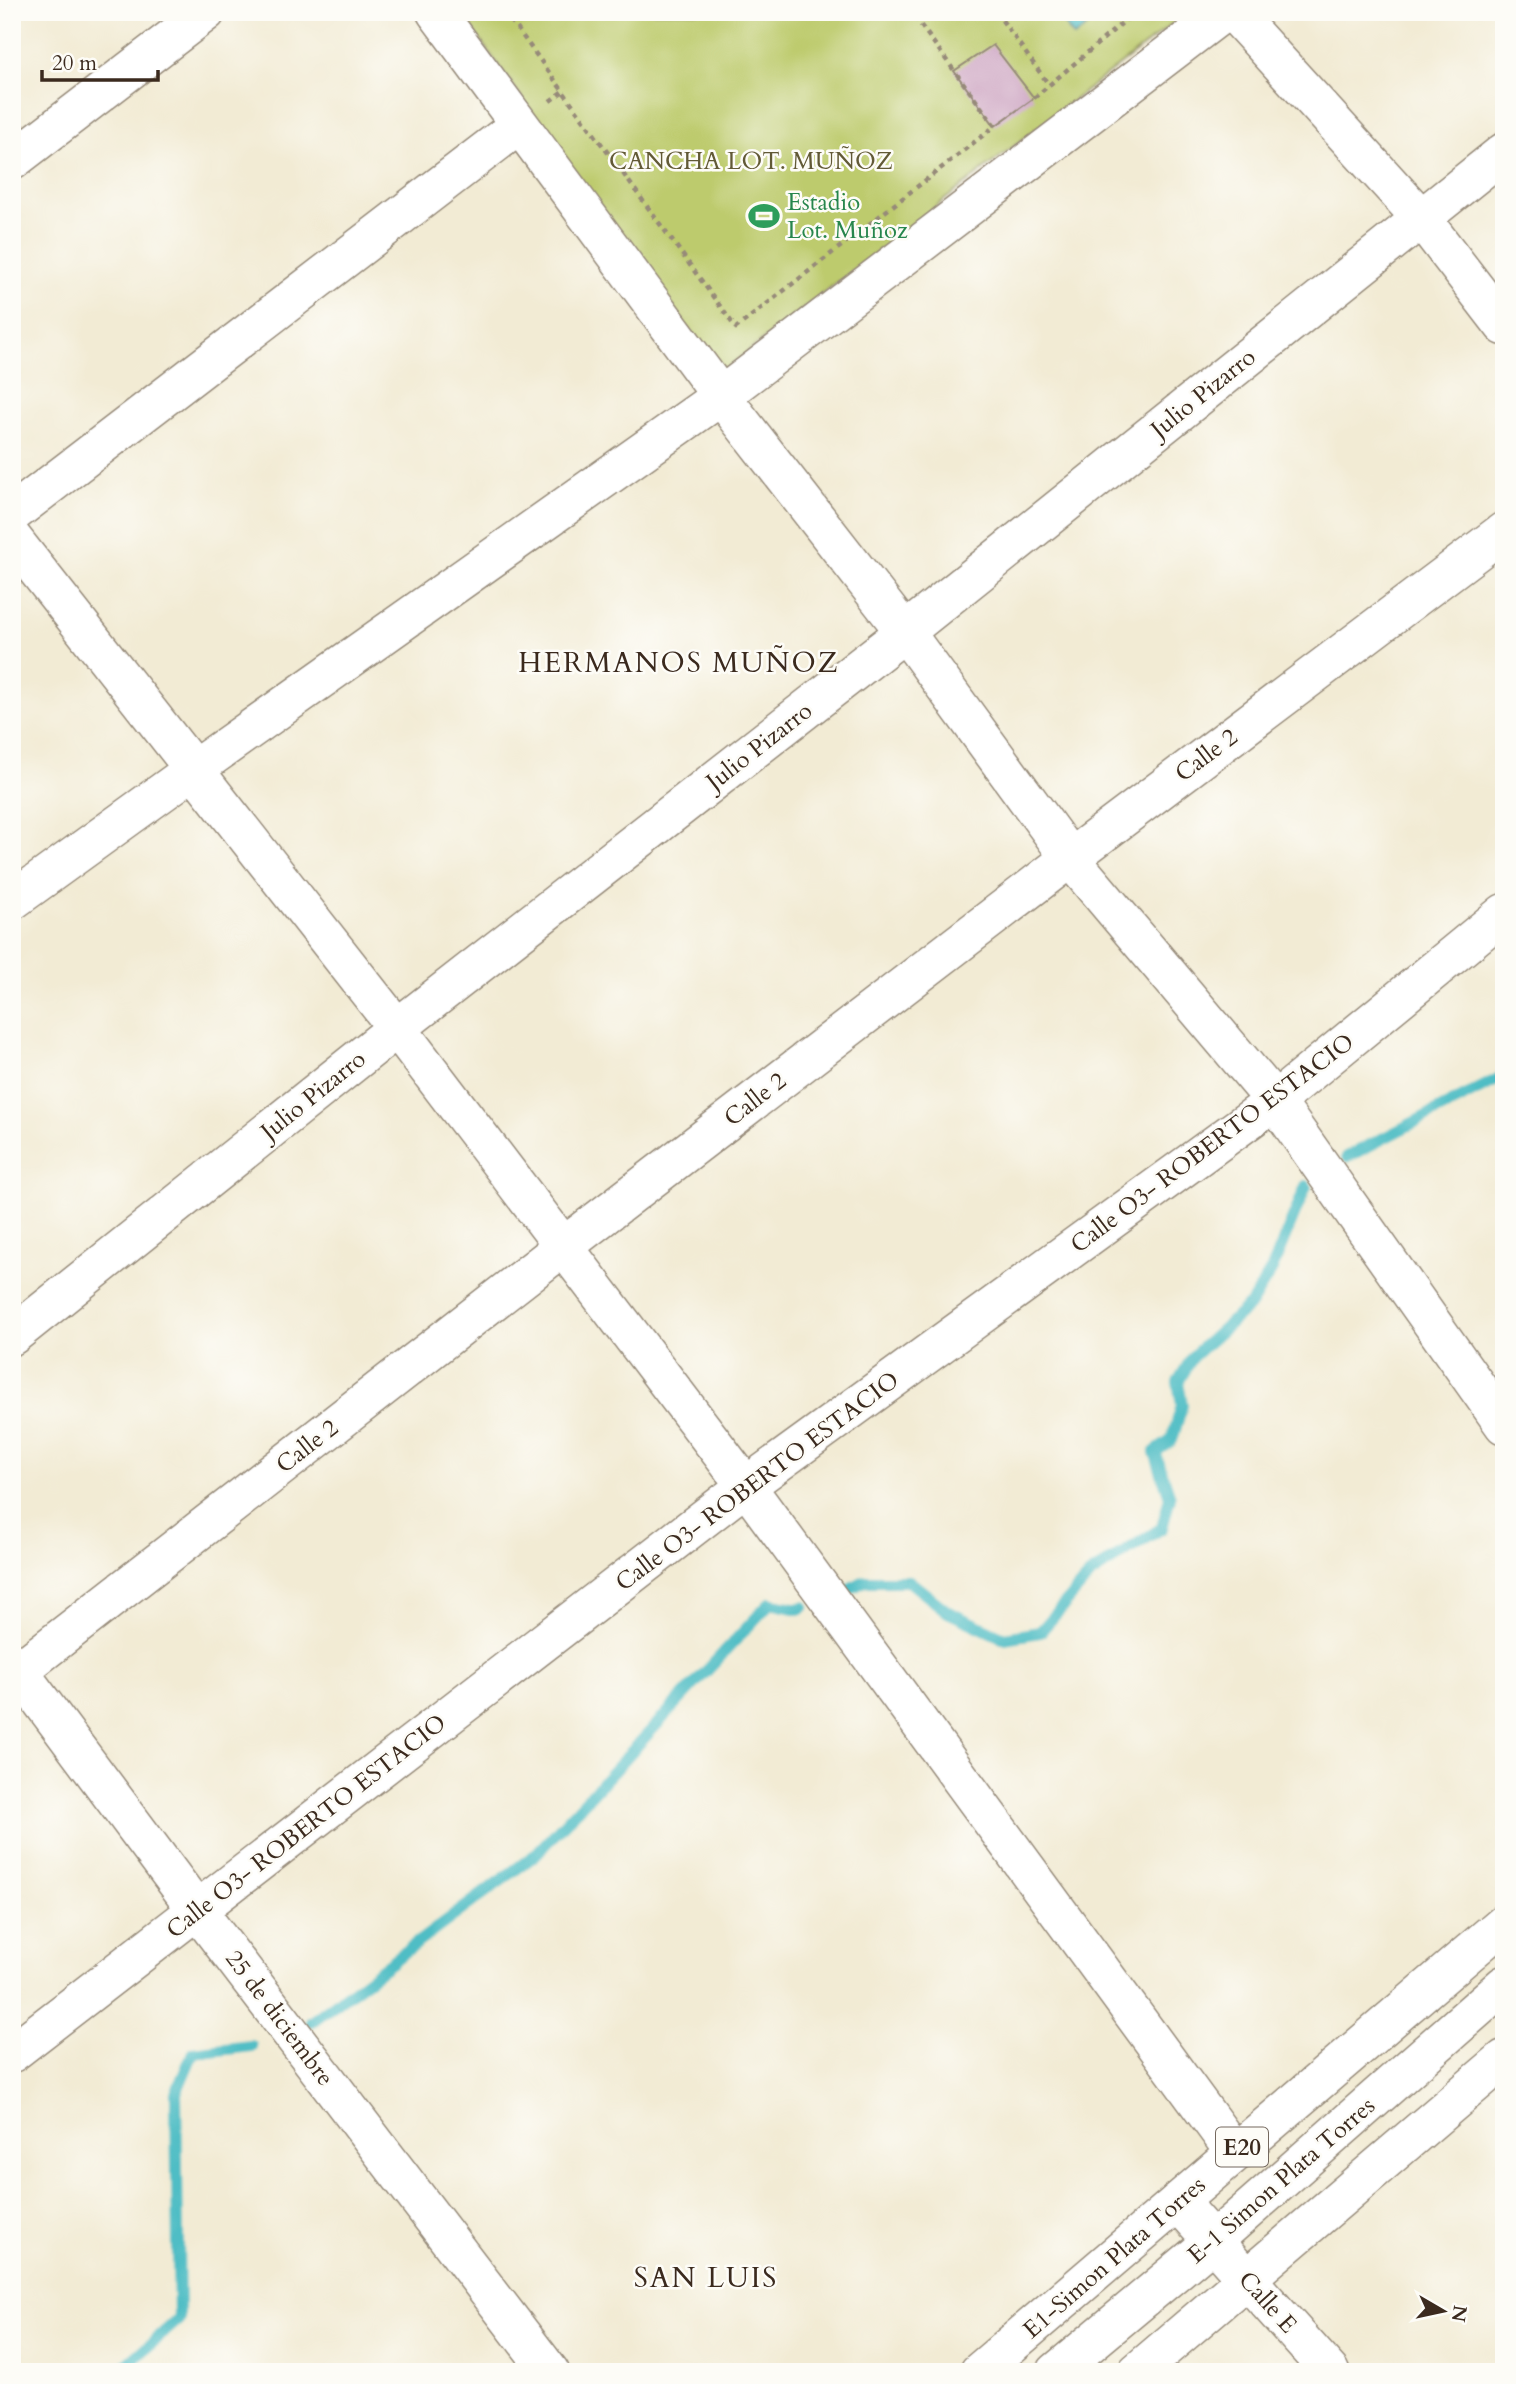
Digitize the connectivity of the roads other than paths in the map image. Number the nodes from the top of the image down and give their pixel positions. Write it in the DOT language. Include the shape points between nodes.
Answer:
graph roads {
  1 [pos="206,12"];
  2 [pos="436,12"];
  3 [pos="1224,12"];
  4 [pos="1233,12"];
  5 [pos="519,125"];
  6 [pos="1504,152"];
  7 [pos="12,161"];
  8 [pos="1421,218"];
  9 [pos="1504,326"];
  10 [pos="721,396"];
  11 [pos="12,514"];
  12 [pos="1504,531"];
  13 [pos="12,538"];
  14 [pos="905,632"];
  15 [pos="193,770"];
  16 [pos="1070,858"];
  17 [pos="12,901"];
  18 [pos="1504,913"];
  19 [pos="397,1028"];
  20 [pos="1275,1101"];
  21 [pos="562,1248"];
  22 [pos="12,1336"];
  23 [pos="1504,1425"];
  24 [pos="746,1486"];
  25 [pos="14,1670"];
  26 [pos="197,1910"];
  27 [pos="1504,1923"];
  28 [pos="1504,1985"];
  29 [pos="12,2053"];
  30 [pos="1504,2059"];
  31 [pos="1235,2153"];
  32 [pos="1178,2202"];
  33 [pos="1213,2241"];
  34 [pos="1246,2278"];
  35 [pos="550,2372"];
  36 [pos="979,2372"];
  37 [pos="1056,2372"];
  38 [pos="1137,2372"];
  39 [pos="1330,2372"];
  1 -- 7 [label="main road"];
  2 -- 5 [label="main road"];
  3 -- 10 [label="main road"];
  4 -- 8 [label="main road"];
  5 -- 10 [label="main road"];
  5 -- 11 [label="main road"];
  6 -- 8 [label="main road, Julio Pizarro"];
  8 -- 9 [label="main road"];
  8 -- 14 [label="main road, Julio Pizarro"];
  10 -- 14 [label="main road"];
  10 -- 15 [label="main road"];
  12 -- 16 [label="main road, Calle 2"];
  13 -- 15 [label="main road"];
  14 -- 16 [label="main road"];
  14 -- 19 [label="main road, Julio Pizarro"];
  15 -- 17 [label="main road"];
  15 -- 19 [label="main road"];
  16 -- 20 [label="main road"];
  16 -- 21 [label="main road, Calle 2"];
  18 -- 20 [label="main road, Calle O3- ROBERTO ESTACIO"];
  19 -- 21 [label="main road"];
  19 -- 22 [label="main road, Julio Pizarro"];
  20 -- 23 [label="main road"];
  20 -- 24 [label="main road, Calle O3- ROBERTO ESTACIO"];
  21 -- 24 [label="main road"];
  21 -- 25 [label="main road, Calle 2"];
  24 -- 26 [label="main road, Calle O3- ROBERTO ESTACIO"];
  24 -- 31 [label="main road"];
  25 -- 26 [label="main road, 25 de diciembre"];
  26 -- 29 [label="main road, Calle O3- ROBERTO ESTACIO"];
  26 -- 35 [label="main road, 25 de diciembre"];
  27 -- 31 [label="main road, E1-Simon Plata Torres / E20"];
  28 -- 33 [label="main road, E-1 Simon Plata Torres / E20"];
  30 -- 34 [label="main road"];
  31 -- 32 [label="main road, E1-Simon Plata Torres / E20"];
  32 -- 33 [label="main road, Calle E"];
  32 -- 36 [label="main road, E1-Simon Plata Torres / E20"];
  33 -- 34 [label="main road, Calle E"];
  33 -- 37 [label="main road, E-1 Simon Plata Torres / E20"];
  34 -- 38 [label="main road"];
  34 -- 39 [label="main road, Calle E"];
}
